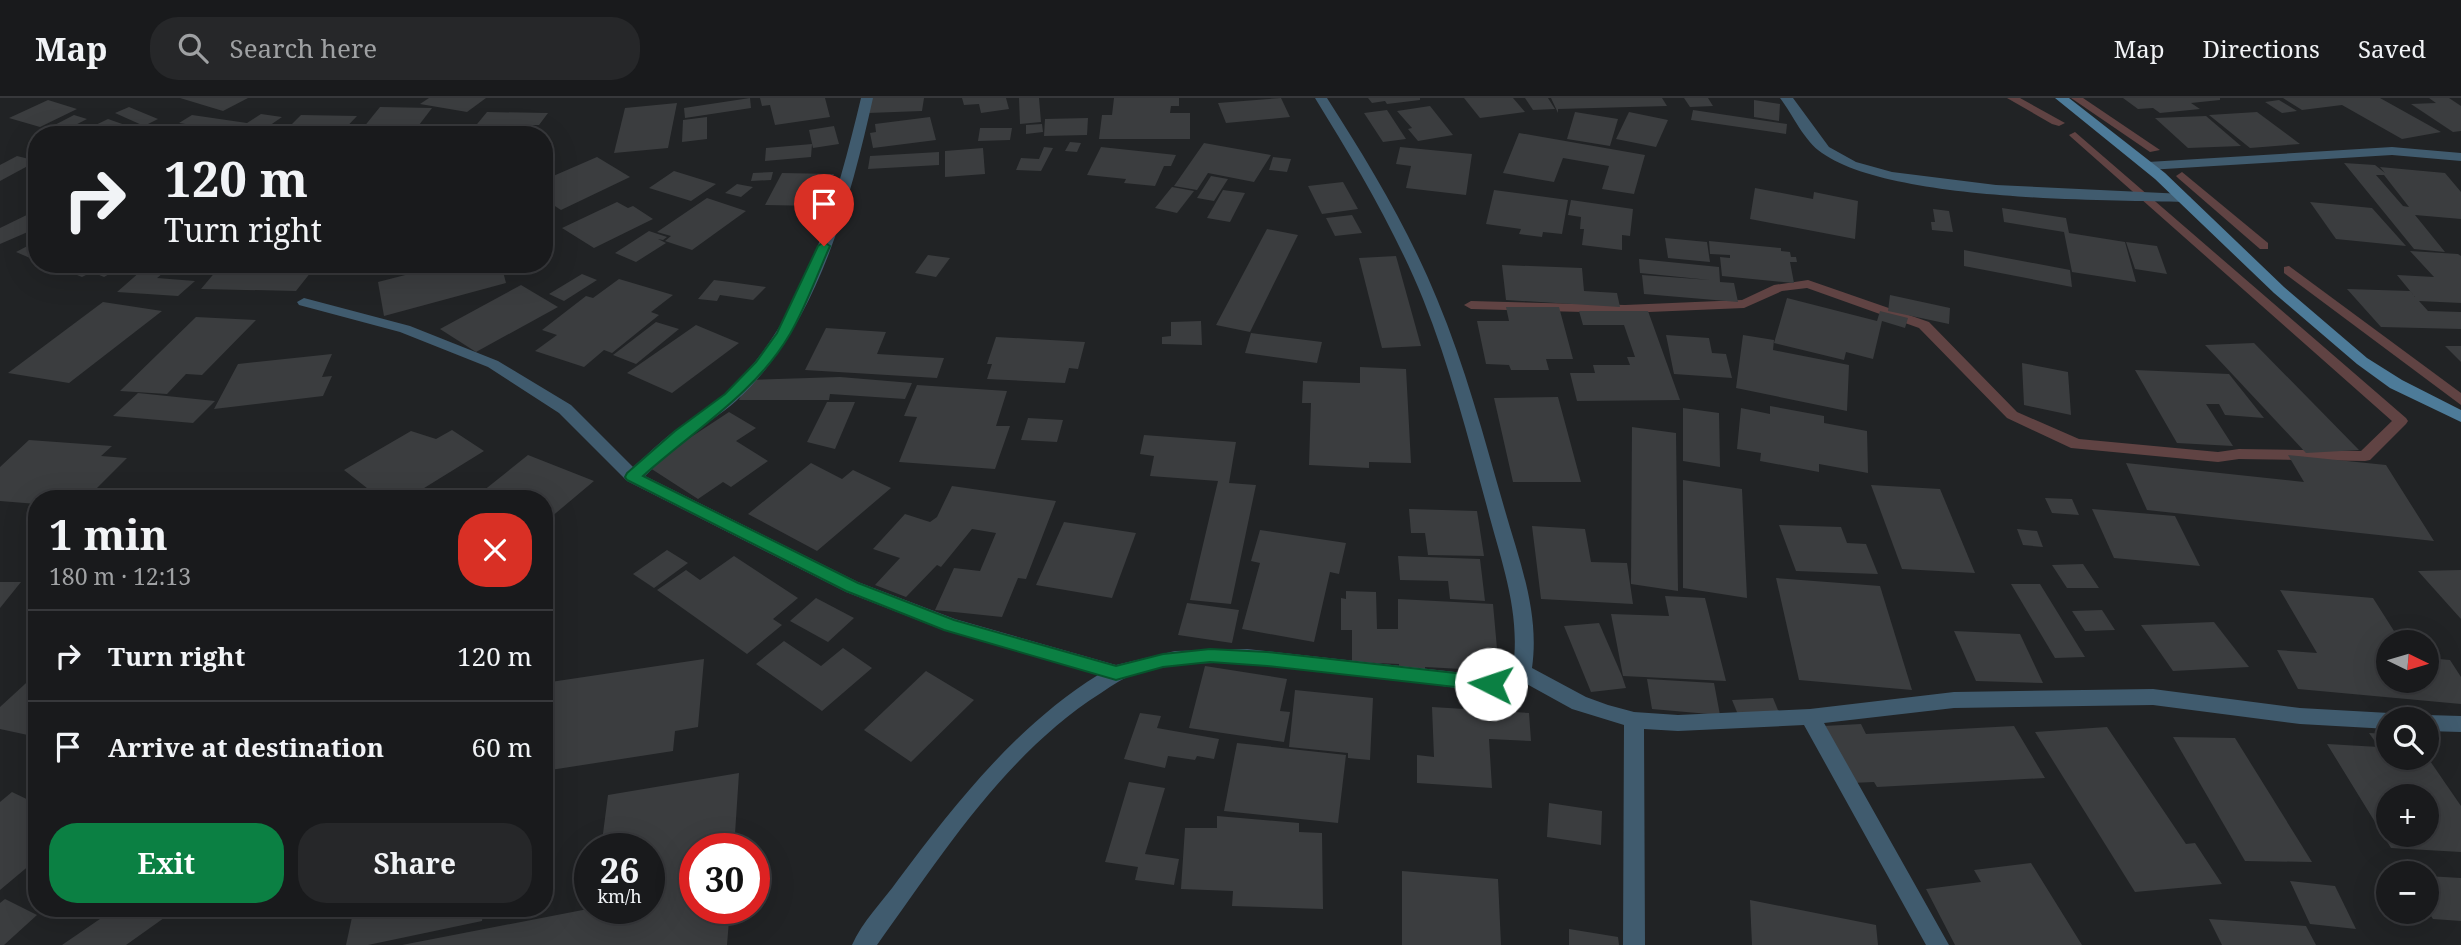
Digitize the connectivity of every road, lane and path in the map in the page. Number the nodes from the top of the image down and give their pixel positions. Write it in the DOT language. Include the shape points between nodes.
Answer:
graph roads {
  1 [pos="867,98"];
  2 [pos="1321,98"];
  3 [pos="1786,98"];
  4 [pos="2061,98"];
  5 [pos="2461,157"];
  6 [pos="2148,166"];
  7 [pos="2184,198"];
  8 [pos="304,302"];
  9 [pos="2459,419"];
  10 [pos="633,477"];
  11 [pos="1522,672"];
  12 [pos="1116,673"];
  13 [pos="1810,717"];
  14 [pos="2376,719"];
  15 [pos="1634,720"];
  16 [pos="2439,723"];
  17 [pos="2461,724"];
  18 [pos="863,945"];
  19 [pos="1634,945"];
  20 [pos="1938,945"];
  1 -- 10 [label="street" via="835,223 784,334 730,398"];
  2 -- 11 [label="street" via="1398,230 1438,320 1517,583 1525,651"];
  3 -- 7 [label="street" via="1825,150 1880,172 1918,181 2028,191"];
  4 -- 6 [label="street"];
  5 -- 6 [label="street" via="2392,151"];
  6 -- 7 [label="street"];
  7 -- 9 [label="street" via="2362,361"];
  8 -- 10 [label="street" via="405,329 493,364 565,409"];
  10 -- 12 [label="street" via="852,587 950,625"];
  11 -- 12 [label="street" via="1510,681 1491,684 1210,656"];
  11 -- 15 [label="street" via="1579,703"];
  12 -- 18 [label="street" via="1053,718 1003,767"];
  13 -- 14 [label="street" via="1954,700 2153,697 2300,716"];
  13 -- 15 [label="street" via="1678,723"];
  13 -- 20 [label="street"];
  15 -- 19 [label="street"];
  16 -- 17 [label="street"];
}
